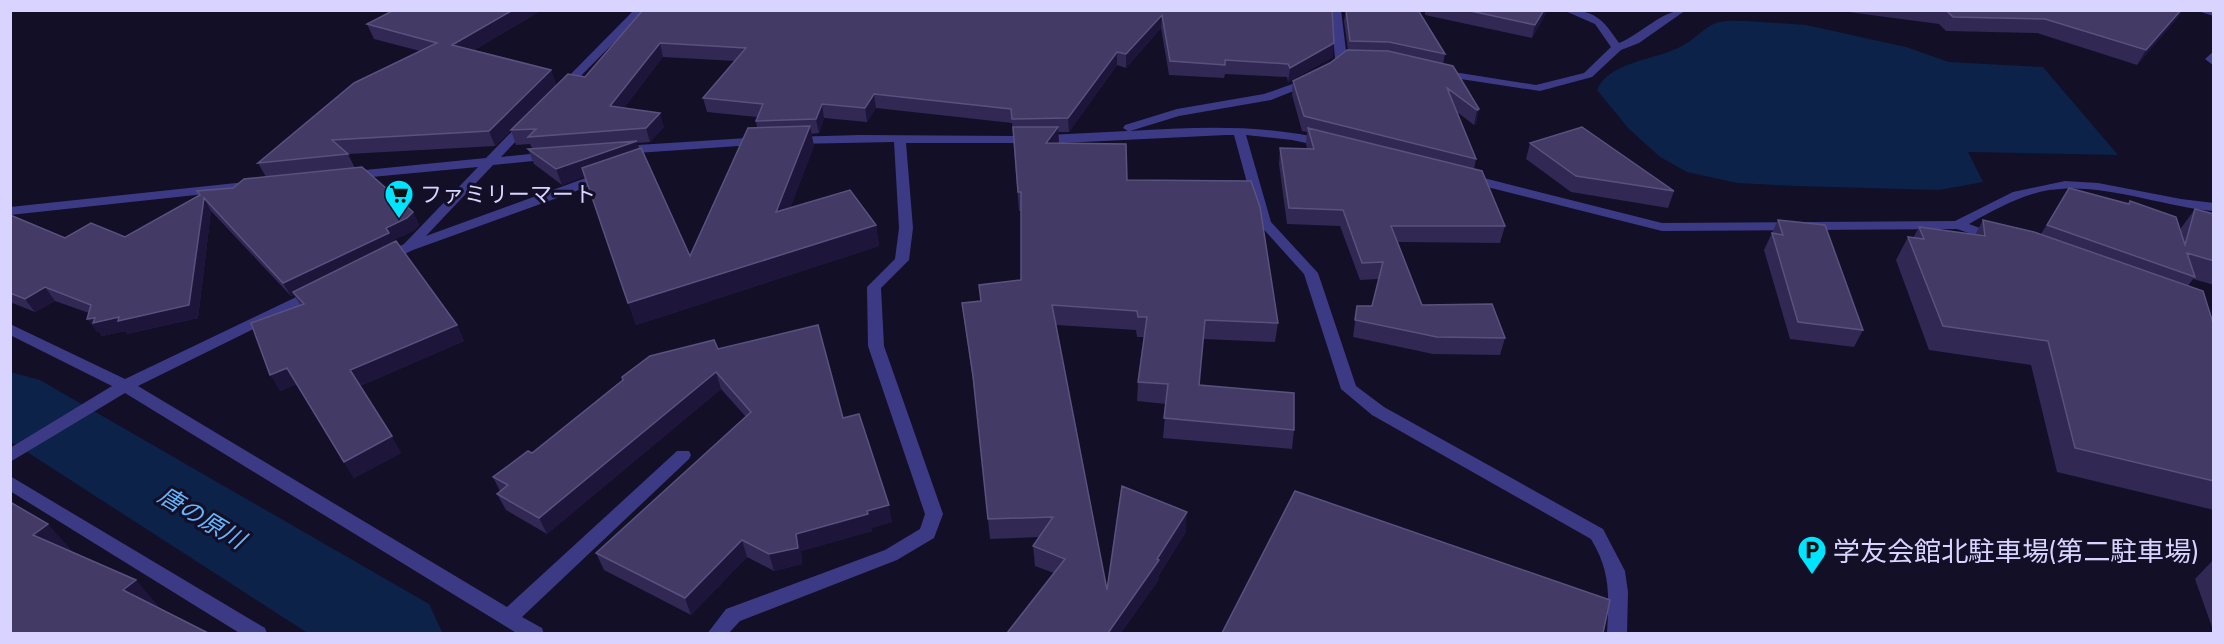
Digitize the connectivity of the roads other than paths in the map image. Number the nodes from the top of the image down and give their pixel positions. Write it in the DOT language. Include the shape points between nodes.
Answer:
graph roads {
  1 [pos="641,10"];
  2 [pos="1336,10"];
  3 [pos="1568,10"];
  4 [pos="1681,10"];
  5 [pos="2205,10"];
  6 [pos="2214,13"];
  7 [pos="1617,48"];
  8 [pos="2214,54"];
  9 [pos="1342,61"];
  10 [pos="2214,63"];
  11 [pos="1430,70"];
  12 [pos="1322,76"];
  13 [pos="556,94"];
  14 [pos="539,111"];
  15 [pos="1239,131"];
  16 [pos="1104,136"];
  17 [pos="900,140"];
  18 [pos="692,145"];
  19 [pos="1343,147"];
  20 [pos="608,151"];
  21 [pos="561,155"];
  22 [pos="489,160"];
  23 [pos="338,176"];
  24 [pos="1457,176"];
  25 [pos="268,184"];
  26 [pos="2214,207"];
  27 [pos="10,211"];
  28 [pos="1958,225"];
  29 [pos="2012,244"];
  30 [pos="408,247"];
  31 [pos="376,263"];
  32 [pos="324,288"];
  33 [pos="10,329"];
  34 [pos="125,386"];
  35 [pos="683,455"];
  36 [pos="10,456"];
  37 [pos="10,482"];
  38 [pos="508,618"];
  39 [pos="258,633"];
  40 [pos="535,633"];
  41 [pos="716,633"];
  42 [pos="1617,633"];
  1 -- 13 [label="street"];
  2 -- 9 [label="street"];
  3 -- 7 [label="street" via="1599,22"];
  4 -- 7 [label="street" via="1635,41"];
  5 -- 6 [label="street"];
  7 -- 11 [label="street" via="1588,75 1536,89"];
  8 -- 10 [label="street"];
  12 -- 16 [label="street" via="1267,97 1177,113"];
  14 -- 22 [label="street"];
  15 -- 16 [label="street" via="1193,129"];
  15 -- 19 [label="street" via="1298,136"];
  15 -- 42 [label="street" via="1265,223 1311,273 1349,388 1386,416 1597,534 1609,552 1619,581"];
  16 -- 17 [label="street"];
  17 -- 18 [label="street"];
  17 -- 41 [label="street" via="906,228 902,260 874,287 876,346 934,514 928,533 891,555 733,615"];
  18 -- 20 [label="street"];
  18 -- 30 [label="street"];
  21 -- 22 [label="street"];
  22 -- 23 [label="street"];
  22 -- 30 [label="street"];
  24 -- 28 [label="street" via="1662,227"];
  25 -- 27 [label="street"];
  26 -- 28 [label="street" via="2082,185 2048,186 1996,202"];
  28 -- 29 [label="street"];
  30 -- 31 [label="street"];
  32 -- 34 [label="street"];
  33 -- 34 [label="street"];
  34 -- 36 [label="street"];
  34 -- 38 [label="street"];
  35 -- 38 [label="street"];
  37 -- 39 [label="street"];
  38 -- 40 [label="street"];
}
